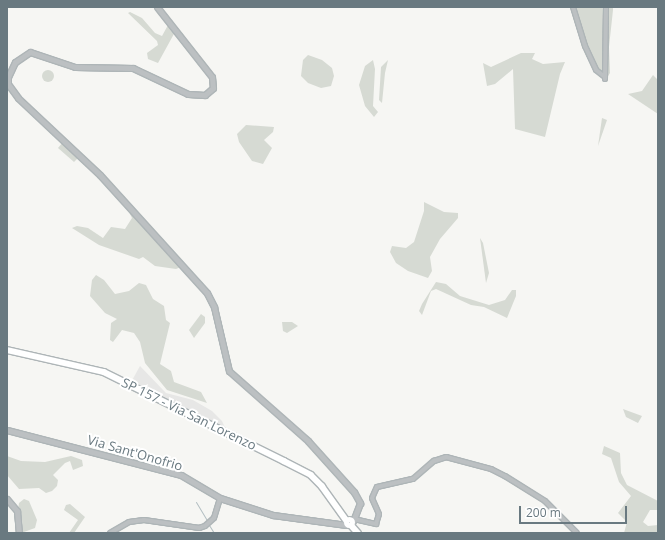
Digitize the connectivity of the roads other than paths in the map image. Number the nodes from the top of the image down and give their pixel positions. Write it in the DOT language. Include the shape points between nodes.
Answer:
graph roads {
  1 [pos="157,7"];
  2 [pos="573,7"];
  3 [pos="606,7"];
  4 [pos="7,350"];
  5 [pos="7,430"];
  6 [pos="220,498"];
  7 [pos="7,499"];
  8 [pos="350,523"];
  9 [pos="19,533"];
  10 [pos="110,533"];
  11 [pos="358,533"];
  12 [pos="577,533"];
  1 -- 8 [label="street" via="212,77 213,88 205,95 188,94 133,68 75,67 30,52 15,62 8,77 8,84 18,98 100,175 207,293 216,313 229,371 308,441 346,482 360,503"];
  2 -- 3 [label="street" via="585,46 596,70 605,78"];
  4 -- 8 [label="main road, SP 157 - Via San Lorenzo" via="104,372 284,461 311,476 322,486"];
  5 -- 6 [label="street, Via Sant'Onofrio" via="181,476"];
  6 -- 8 [label="street, Via Sant'Onofrio" via="273,515"];
  6 -- 10 [label="street" via="210,522 204,527 136,521 118,526"];
  7 -- 9 [label="street" via="17,511"];
  8 -- 11 [label="main road, SP 157 - Via San Lorenzo"];
  8 -- 12 [label="street" via="376,524 379,514 372,498 377,487 413,479 434,461 446,457 491,469 505,476 545,501"];
}
